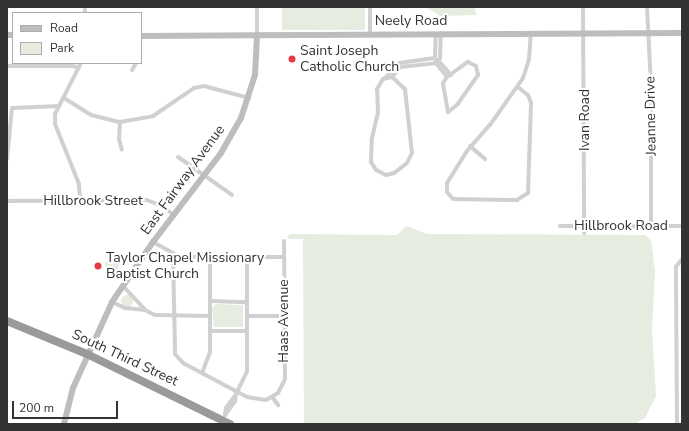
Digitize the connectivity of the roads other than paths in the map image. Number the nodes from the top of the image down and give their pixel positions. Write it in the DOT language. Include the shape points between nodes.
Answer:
graph roads {
  1 [pos="257,7"];
  2 [pos="370,7"];
  3 [pos="583,7"];
  4 [pos="648,7"];
  5 [pos="370,33"];
  6 [pos="438,33"];
  7 [pos="530,33"];
  8 [pos="583,34"];
  9 [pos="648,34"];
  10 [pos="682,34"];
  11 [pos="257,35"];
  12 [pos="142,36"];
  13 [pos="436,60"];
  14 [pos="420,62"];
  15 [pos="81,64"];
  16 [pos="135,64"];
  17 [pos="7,66"];
  18 [pos="80,68"];
  19 [pos="132,70"];
  20 [pos="449,76"];
  21 [pos="386,77"];
  22 [pos="392,77"];
  23 [pos="518,87"];
  24 [pos="64,98"];
  25 [pos="249,98"];
  26 [pos="60,106"];
  27 [pos="120,122"];
  28 [pos="470,146"];
  29 [pos="8,148"];
  30 [pos="122,150"];
  31 [pos="178,157"];
  32 [pos="7,159"];
  33 [pos="485,159"];
  34 [pos="203,177"];
  35 [pos="232,195"];
  36 [pos="80,200"];
  37 [pos="7,201"];
  38 [pos="174,215"];
  39 [pos="560,226"];
  40 [pos="584,226"];
  41 [pos="650,226"];
  42 [pos="681,226"];
  43 [pos="584,233"];
  44 [pos="284,241"];
  45 [pos="153,242"];
  46 [pos="173,255"];
  47 [pos="210,257"];
  48 [pos="247,257"];
  49 [pos="284,257"];
  50 [pos="680,261"];
  51 [pos="123,286"];
  52 [pos="136,300"];
  53 [pos="112,302"];
  54 [pos="210,302"];
  55 [pos="247,302"];
  56 [pos="132,308"];
  57 [pos="145,310"];
  58 [pos="173,316"];
  59 [pos="210,316"];
  60 [pos="247,316"];
  61 [pos="284,316"];
  62 [pos="7,321"];
  63 [pos="210,331"];
  64 [pos="247,331"];
  65 [pos="89,355"];
  66 [pos="202,373"];
  67 [pos="237,393"];
  68 [pos="273,398"];
  69 [pos="278,406"];
  70 [pos="226,420"];
  71 [pos="64,424"];
  72 [pos="677,424"];
  1 -- 11 [label="street, East Fairway Avenue"];
  2 -- 5 [label="street"];
  3 -- 8 [label="street, Ivan Road"];
  4 -- 9 [label="street, Jeanne Drive"];
  5 -- 6 [label="street, Neely Road"];
  5 -- 11 [label="street, Neely Road"];
  6 -- 7 [label="street, Neely Road"];
  6 -- 13 [label="street"];
  7 -- 8 [label="street, Neely Road"];
  7 -- 23 [label="street" via="528,65"];
  8 -- 9 [label="street, Neely Road"];
  8 -- 40 [label="street, Ivan Road"];
  9 -- 10 [label="street, Neely Road"];
  9 -- 41 [label="street, Jeanne Drive" via="651,86"];
  11 -- 12 [label="street, Neely Road"];
  11 -- 25 [label="street, East Fairway Avenue" via="257,63"];
  13 -- 14 [label="street"];
  13 -- 20 [label="street"];
  14 -- 21 [label="street" via="396,64"];
  14 -- 22 [label="street" via="400,67"];
  15 -- 18 [label="street"];
  16 -- 19 [label="street"];
  17 -- 18 [label="street"];
  18 -- 24 [label="street"];
  20 -- 20 [label="street" via="443,90 449,112 458,104 479,70 468,62"];
  21 -- 22 [label="street"];
  21 -- 22 [label="street" via="377,88 378,112 371,147 371,162 374,168 388,175 407,164 412,153 405,89"];
  23 -- 28 [label="street" via="490,125"];
  23 -- 28 [label="street" via="528,95 531,103 530,186 524,198 456,200 450,197 447,184"];
  24 -- 26 [label="street"];
  24 -- 27 [label="street" via="91,115"];
  25 -- 27 [label="street" via="204,86 194,88 153,116"];
  25 -- 34 [label="street, East Fairway Avenue" via="234,131"];
  26 -- 29 [label="street" via="12,108"];
  26 -- 36 [label="street" via="55,124 79,184"];
  27 -- 30 [label="street" via="119,139"];
  28 -- 33 [label="street"];
  29 -- 32 [label="street"];
  31 -- 34 [label="street"];
  34 -- 35 [label="street"];
  34 -- 38 [label="street, East Fairway Avenue"];
  36 -- 37 [label="street, Hillbrook Street"];
  36 -- 38 [label="street, Hillbrook Street" via="147,200 162,206"];
  38 -- 45 [label="street, East Fairway Avenue"];
  39 -- 40 [label="street, Hillbrook Road"];
  40 -- 41 [label="street, Hillbrook Road"];
  40 -- 43 [label="street, Ivan Road"];
  41 -- 42 [label="street, Hillbrook Road"];
  44 -- 49 [label="street, Haas Avenue"];
  45 -- 46 [label="street"];
  45 -- 51 [label="street, East Fairway Avenue"];
  46 -- 47 [label="street"];
  46 -- 58 [label="street"];
  47 -- 48 [label="street"];
  47 -- 54 [label="street"];
  48 -- 49 [label="street"];
  48 -- 55 [label="street"];
  49 -- 61 [label="street, Haas Avenue"];
  50 -- 72 [label="street" via="676,267"];
  51 -- 52 [label="street"];
  51 -- 53 [label="street, East Fairway Avenue"];
  52 -- 56 [label="street"];
  52 -- 57 [label="street"];
  53 -- 56 [label="street"];
  53 -- 65 [label="street, East Fairway Avenue"];
  54 -- 55 [label="street"];
  54 -- 59 [label="street"];
  55 -- 60 [label="street"];
  56 -- 57 [label="street"];
  57 -- 58 [label="street" via="157,316"];
  58 -- 59 [label="street"];
  58 -- 66 [label="street" via="175,354 183,363"];
  59 -- 63 [label="street"];
  60 -- 61 [label="street"];
  60 -- 64 [label="street"];
  61 -- 68 [label="street, Haas Avenue" via="284,379"];
  62 -- 65 [label="highway, South Third Street"];
  63 -- 64 [label="street"];
  63 -- 66 [label="street" via="210,354"];
  64 -- 67 [label="street" via="247,371"];
  65 -- 70 [label="highway, South Third Street"];
  65 -- 71 [label="street, East Fairway Avenue" via="72,393"];
  66 -- 67 [label="street"];
  67 -- 68 [label="street" via="256,400"];
  67 -- 70 [label="street" via="226,408"];
  68 -- 69 [label="street"];
}
